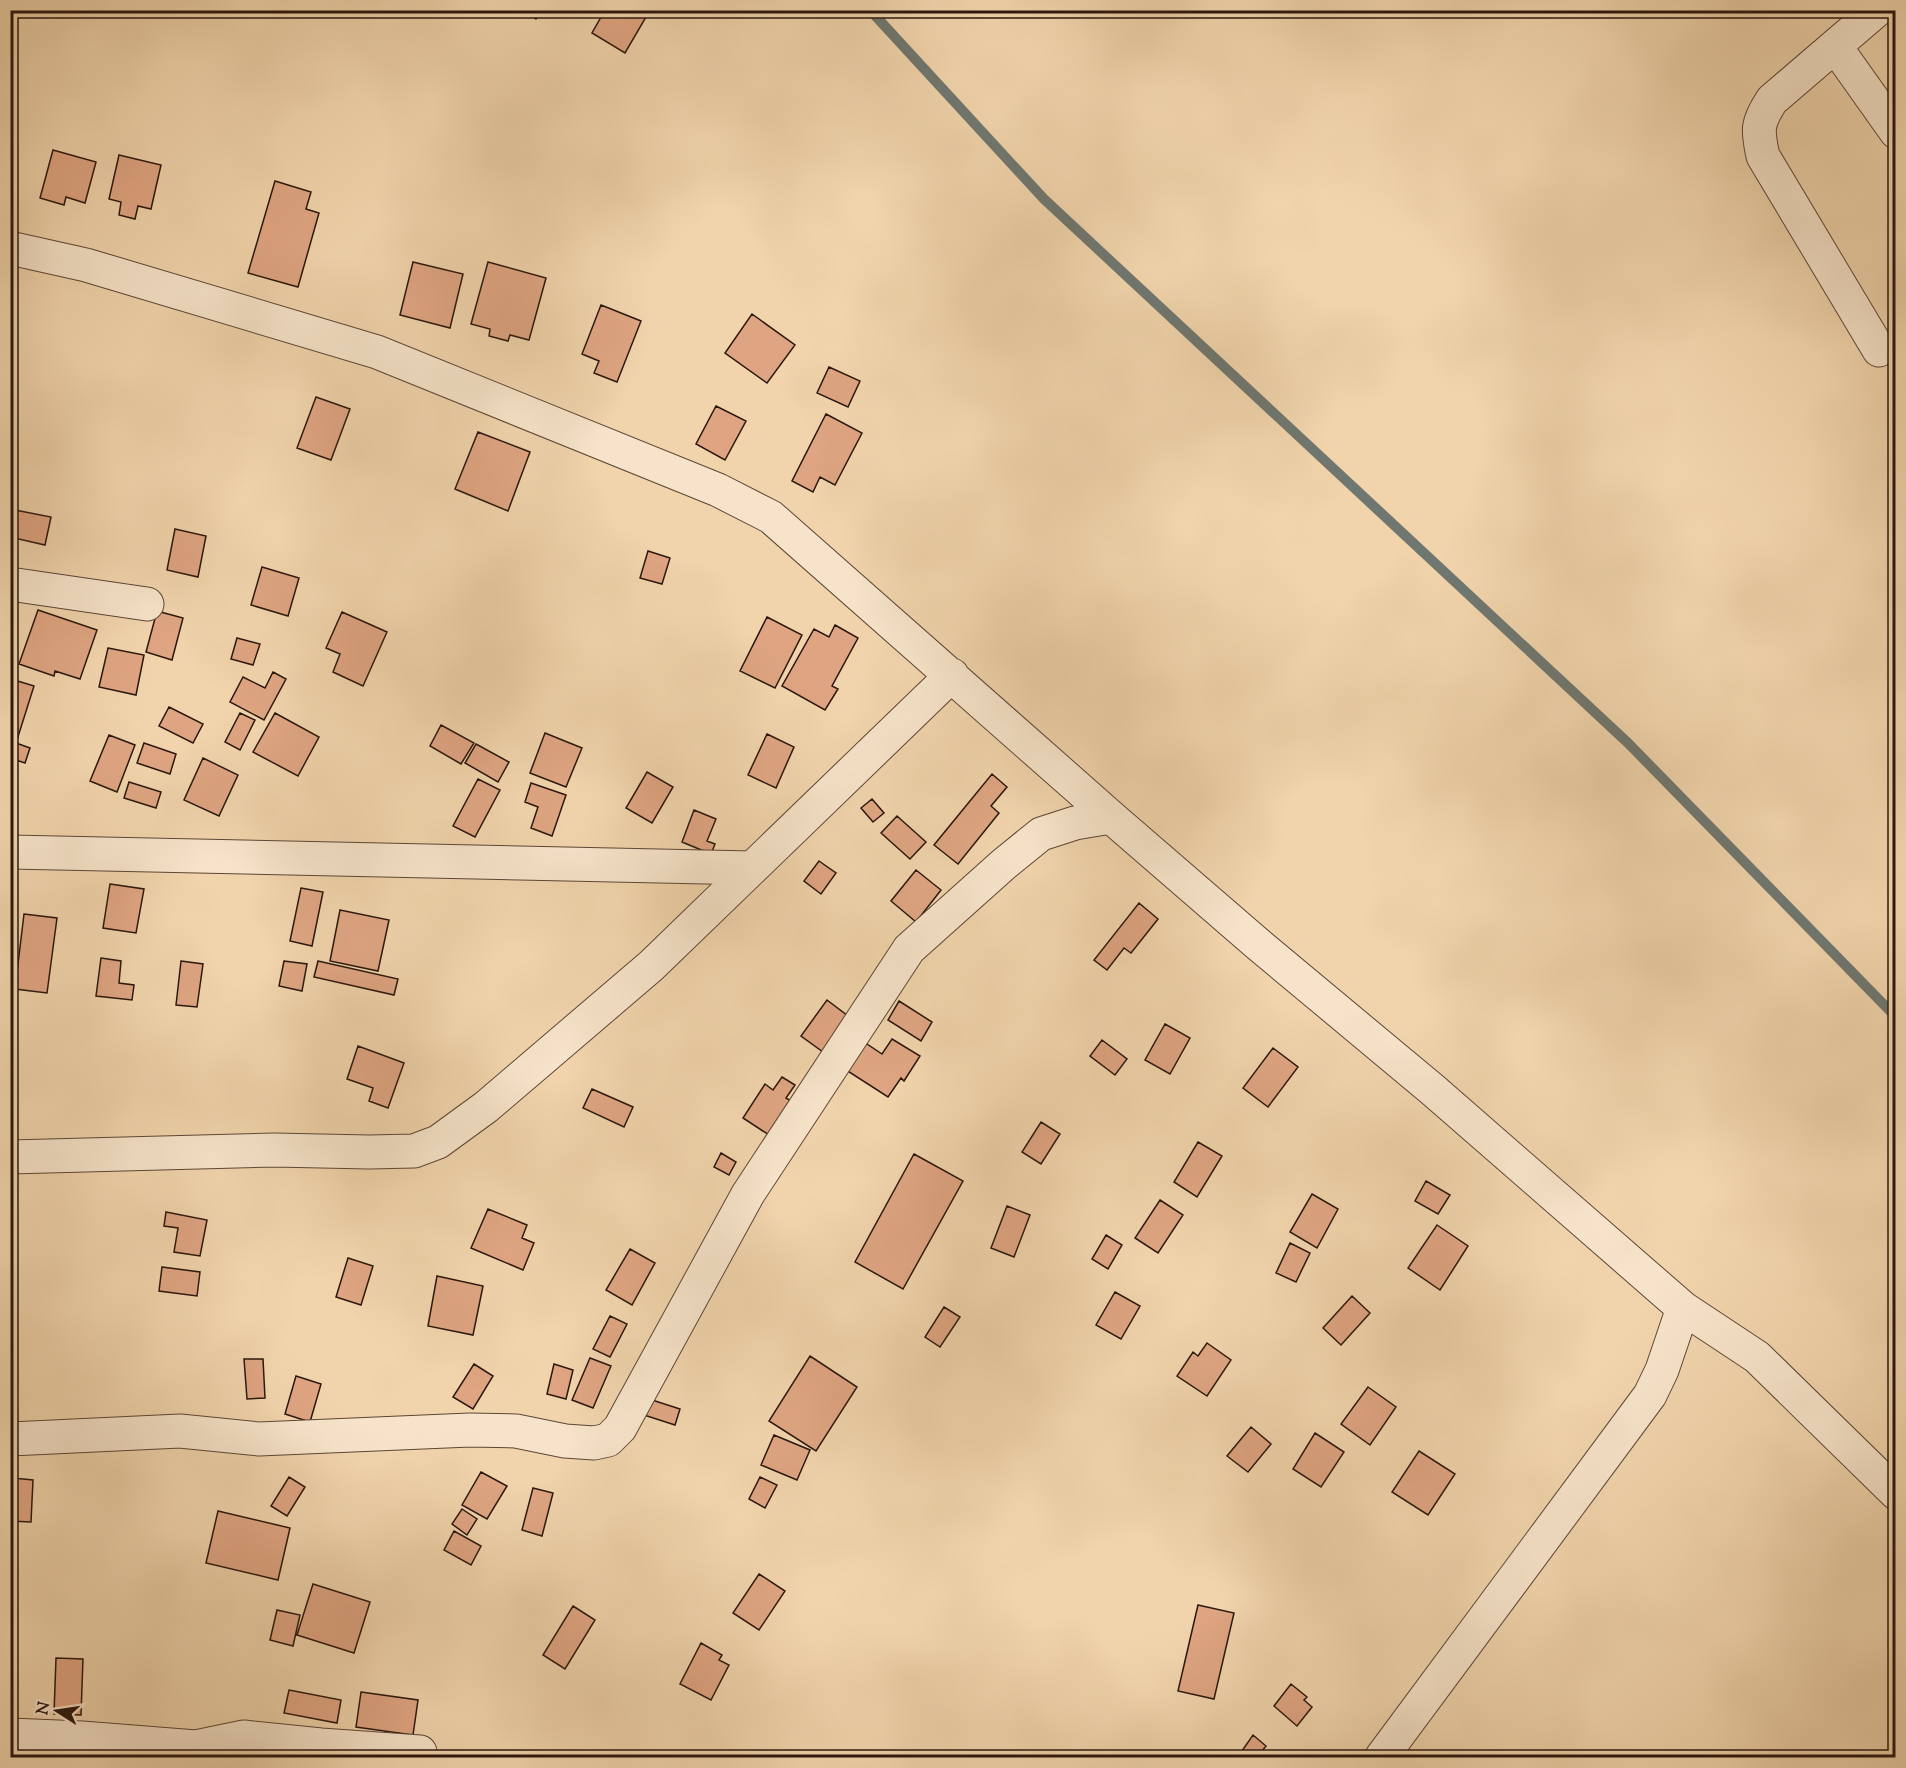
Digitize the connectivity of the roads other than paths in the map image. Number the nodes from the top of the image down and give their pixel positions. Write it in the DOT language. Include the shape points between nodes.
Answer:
graph roads {
  1 [pos="1878,10"];
  2 [pos="1835,46"];
  3 [pos="1896,132"];
  4 [pos="10,248"];
  5 [pos="1879,350"];
  6 [pos="10,584"];
  7 [pos="147,604"];
  8 [pos="952,675"];
  9 [pos="1112,817"];
  10 [pos="10,852"];
  11 [pos="752,868"];
  12 [pos="10,1157"];
  13 [pos="1683,1308"];
  14 [pos="10,1439"];
  15 [pos="1896,1493"];
  16 [pos="10,1735"];
  17 [pos="420,1752"];
  18 [pos="1381,1758"];
  1 -- 2 [label="street"];
  2 -- 3 [label="street"];
  2 -- 5 [label="street" via="1772,100 1761,116 1758,133 1763,156"];
  4 -- 8 [label="street" via="86,265 377,352 718,490 771,517"];
  6 -- 7 [label="street"];
  8 -- 9 [label="street"];
  8 -- 11 [label="street"];
  9 -- 13 [label="street" via="1433,1089"];
  9 -- 14 [label="street" via="1041,834 909,949 748,1194 620,1428 608,1440 566,1441 516,1431 470,1430 259,1439 180,1431"];
  10 -- 11 [label="street"];
  11 -- 12 [label="street" via="651,966 486,1107 438,1142 414,1151 274,1150"];
  13 -- 15 [label="street" via="1757,1357"];
  13 -- 18 [label="street" via="1650,1395"];
  16 -- 17 [label="street" via="196,1747 244,1737"];
}
